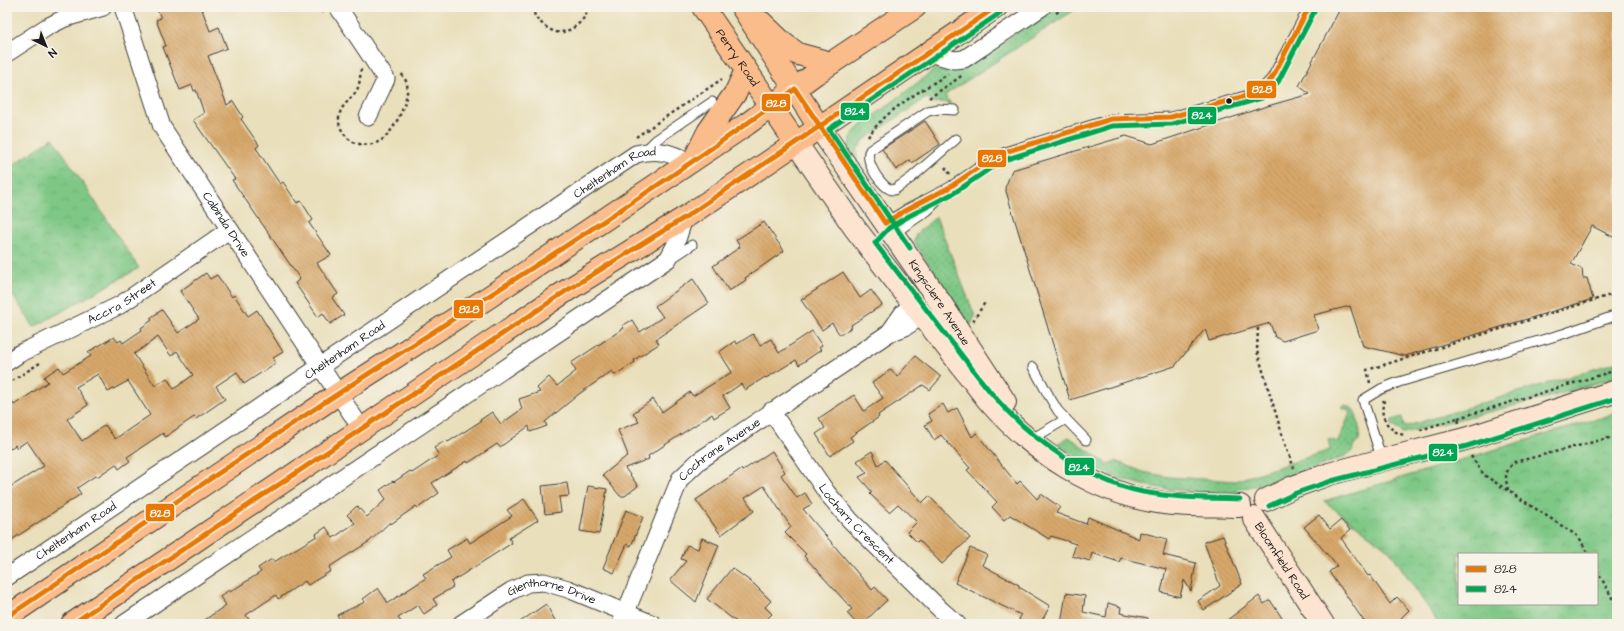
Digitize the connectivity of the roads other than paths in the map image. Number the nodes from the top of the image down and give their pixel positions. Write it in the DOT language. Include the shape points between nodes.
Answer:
graph roads {
  1 [pos="103,7"];
  2 [pos="123,7"];
  3 [pos="338,7"];
  4 [pos="742,7"];
  5 [pos="746,7"];
  6 [pos="915,7"];
  7 [pos="996,7"];
  8 [pos="1042,7"];
  9 [pos="1309,7"];
  10 [pos="694,9"];
  11 [pos="7,53"];
  12 [pos="929,53"];
  13 [pos="831,64"];
  14 [pos="746,70"];
  15 [pos="795,89"];
  16 [pos="712,102"];
  17 [pos="772,107"];
  18 [pos="955,110"];
  19 [pos="368,117"];
  20 [pos="819,127"];
  21 [pos="956,139"];
  22 [pos="796,143"];
  23 [pos="639,145"];
  24 [pos="692,160"];
  25 [pos="950,187"];
  26 [pos="684,218"];
  27 [pos="889,229"];
  28 [pos="229,230"];
  29 [pos="866,243"];
  30 [pos="692,245"];
  31 [pos="668,259"];
  32 [pos="940,302"];
  33 [pos="918,310"];
  34 [pos="1617,315"];
  35 [pos="7,362"];
  36 [pos="320,366"];
  37 [pos="1033,366"];
  38 [pos="1617,391"];
  39 [pos="338,394"];
  40 [pos="772,411"];
  41 [pos="1066,419"];
  42 [pos="361,428"];
  43 [pos="1030,440"];
  44 [pos="1086,440"];
  45 [pos="1379,451"];
  46 [pos="1247,512"];
  47 [pos="7,577"];
  48 [pos="7,617"];
  49 [pos="623,618"];
  50 [pos="72,624"];
  51 [pos="124,624"];
  52 [pos="461,624"];
  53 [pos="653,624"];
  54 [pos="957,624"];
  55 [pos="1322,624"];
  1 -- 11 [label="street" via="65,18"];
  2 -- 28 [label="street, Cabinda Drive" via="162,127"];
  3 -- 19 [label="street" via="386,79"];
  4 -- 15 [label="main road"];
  5 -- 13 [label="main road" via="772,34 798,54"];
  6 -- 13 [label="main road, Cheltenham Road"];
  7 -- 12 [label="main road"];
  8 -- 12 [label="street" via="972,55 960,60"];
  9 -- 25 [label="lane" via="1272,78 1256,93 1171,118 1123,118 1101,122 998,155"];
  10 -- 14 [label="main road, Perry Road"];
  12 -- 20 [label="main road"];
  13 -- 15 [label="main road, Cheltenham Road"];
  14 -- 17 [label="main road, Perry Road"];
  14 -- 24 [label="main road" via="736,92"];
  15 -- 17 [label="main road, Cheltenham Road"];
  15 -- 20 [label="main road"];
  16 -- 23 [label="lane" via="656,140"];
  17 -- 22 [label="main road, Perry Road"];
  17 -- 24 [label="main road, Cheltenham Road"];
  18 -- 21 [label="lane" via="936,109 922,115 869,151 869,162 885,186 889,190 894,190"];
  20 -- 22 [label="main road"];
  20 -- 27 [label="main road, Kingsclere Avenue"];
  22 -- 26 [label="main road"];
  22 -- 29 [label="main road, Kingsclere Avenue"];
  23 -- 24 [label="street, Cheltenham Road"];
  23 -- 36 [label="street, Cheltenham Road" via="636,154"];
  24 -- 39 [label="main road, Cheltenham Road" via="489,297"];
  25 -- 27 [label="lane" via="930,208"];
  25 -- 27 [label="lane" via="906,210"];
  26 -- 31 [label="street"];
  26 -- 42 [label="main road" via="591,274"];
  27 -- 29 [label="main road"];
  27 -- 32 [label="main road, Kingsclere Avenue"];
  28 -- 35 [label="street, Accra Street" via="120,305"];
  28 -- 36 [label="street, Cabinda Drive"];
  29 -- 33 [label="main road, Kingsclere Avenue"];
  30 -- 31 [label="lane"];
  31 -- 51 [label="street"];
  32 -- 33 [label="main road"];
  32 -- 43 [label="main road, Kingsclere Avenue"];
  33 -- 40 [label="street, Cochrane Avenue" via="903,313 889,333"];
  33 -- 43 [label="main road, Kingsclere Avenue" via="988,400 1006,420"];
  34 -- 45 [label="lane" via="1381,389 1363,400"];
  36 -- 39 [label="street, Cabinda Drive"];
  36 -- 47 [label="street, Cheltenham Road"];
  37 -- 41 [label="lane" via="1049,396"];
  38 -- 45 [label="main road" via="1465,440"];
  39 -- 42 [label="street, Cabinda Drive"];
  39 -- 48 [label="main road, Cheltenham Road"];
  40 -- 49 [label="street, Cochrane Avenue" via="699,461 680,479"];
  40 -- 54 [label="street, Locharn Crescent" via="826,493 850,520"];
  41 -- 43 [label="lane"];
  41 -- 44 [label="lane"];
  42 -- 50 [label="main road"];
  43 -- 46 [label="main road, Kingsclere Avenue" via="1077,474 1121,493 1164,503"];
  45 -- 46 [label="main road" via="1266,500 1262,494 1252,491 1243,496"];
  46 -- 55 [label="main road, Bloomfield Road"];
  49 -- 52 [label="street, Glenthorne Drive" via="568,589 544,582 528,583 511,591"];
  49 -- 53 [label="street, Glenthorne Drive"];
}
